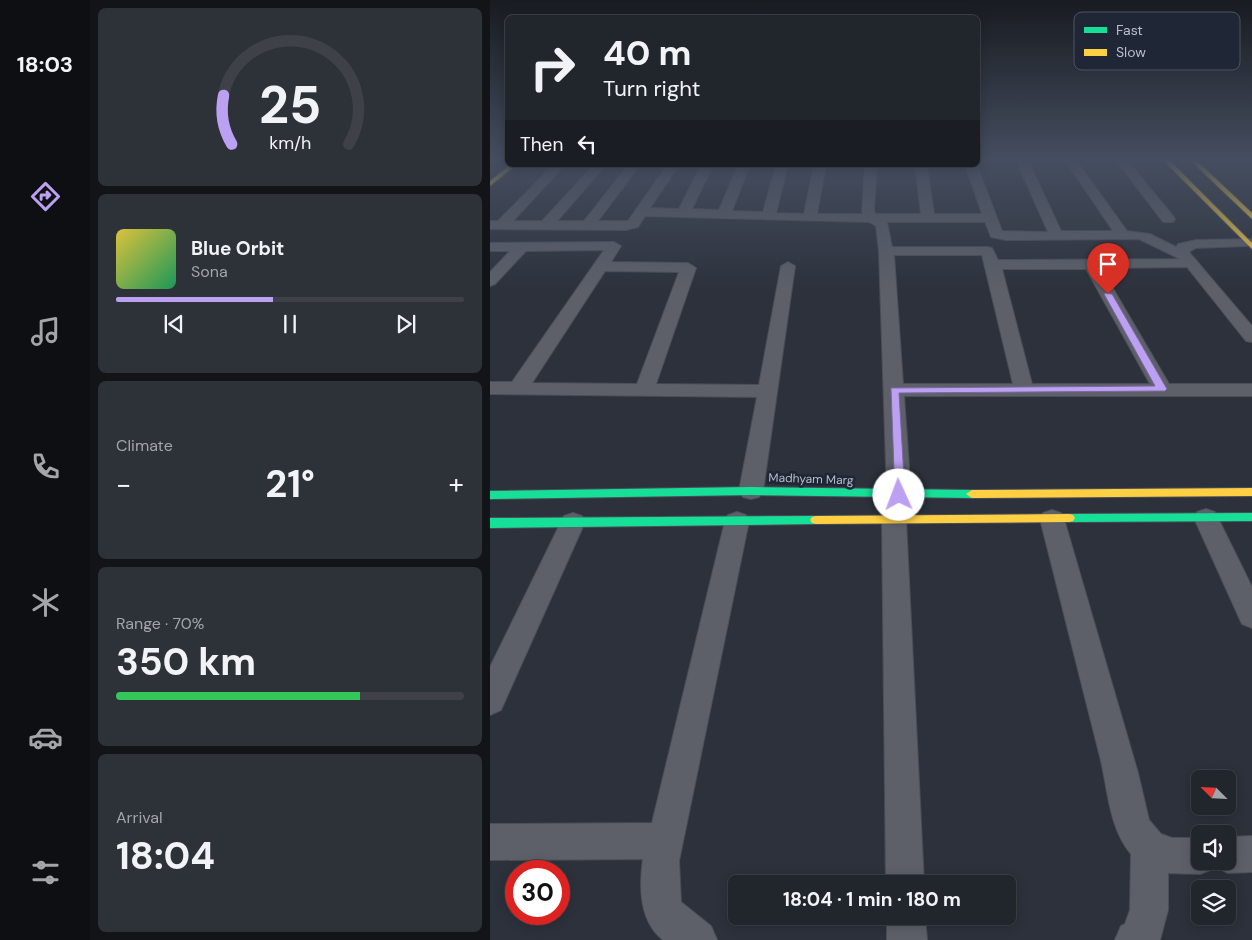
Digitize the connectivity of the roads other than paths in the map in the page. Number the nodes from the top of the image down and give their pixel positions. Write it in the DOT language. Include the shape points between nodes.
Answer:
graph roads {
  1 [pos="518,204"];
  2 [pos="565,204"];
  3 [pos="604,204"];
  4 [pos="647,204"];
  5 [pos="688,204"];
  6 [pos="728,204"];
  7 [pos="772,204"];
  8 [pos="813,204"];
  9 [pos="869,204"];
  10 [pos="926,204"];
  11 [pos="984,204"];
  12 [pos="1042,204"];
  13 [pos="1101,204"];
  14 [pos="1156,204"];
  15 [pos="1210,204"];
  16 [pos="1240,204"];
  17 [pos="642,212"];
  18 [pos="684,213"];
  19 [pos="1250,213"];
  20 [pos="724,214"];
  21 [pos="769,215"];
  22 [pos="810,218"];
  23 [pos="989,218"];
  24 [pos="873,219"];
  25 [pos="928,219"];
  26 [pos="1168,219"];
  27 [pos="496,225"];
  28 [pos="546,225"];
  29 [pos="588,225"];
  30 [pos="1123,235"];
  31 [pos="1056,236"];
  32 [pos="1250,244"];
  33 [pos="524,246"];
  34 [pos="490,247"];
  35 [pos="886,251"];
  36 [pos="1185,258"];
  37 [pos="1090,263"];
  38 [pos="992,265"];
  39 [pos="600,266"];
  40 [pos="788,266"];
  41 [pos="490,281"];
  42 [pos="1252,337"];
  43 [pos="519,387"];
  44 [pos="490,388"];
  45 [pos="645,388"];
  46 [pos="1162,389"];
  47 [pos="894,390"];
  48 [pos="1024,390"];
  49 [pos="1252,390"];
  50 [pos="769,391"];
  51 [pos="751,491"];
  52 [pos="1252,492"];
  53 [pos="490,495"];
  54 [pos="896,507"];
  55 [pos="1252,517"];
  56 [pos="1206,518"];
  57 [pos="1052,519"];
  58 [pos="737,521"];
  59 [pos="573,522"];
  60 [pos="490,523"];
  61 [pos="1252,616"];
  62 [pos="490,700"];
  63 [pos="665,841"];
  64 [pos="490,842"];
  65 [pos="1149,847"];
  66 [pos="1252,854"];
  67 [pos="1236,855"];
  68 [pos="1191,856"];
  69 [pos="905,875"];
  70 [pos="906,925"];
  71 [pos="697,940"];
  72 [pos="907,940"];
  73 [pos="1136,940"];
  1 -- 27 [label="street"];
  2 -- 28 [label="street"];
  3 -- 29 [label="street"];
  4 -- 17 [label="street"];
  5 -- 18 [label="street"];
  6 -- 20 [label="street"];
  7 -- 21 [label="street"];
  8 -- 22 [label="street"];
  9 -- 24 [label="street" via="868,212"];
  10 -- 25 [label="street"];
  11 -- 23 [label="street"];
  12 -- 31 [label="street"];
  13 -- 30 [label="street"];
  14 -- 26 [label="street"];
  15 -- 32 [label="street"];
  16 -- 19 [label="street"];
  17 -- 18 [label="street"];
  17 -- 29 [label="street" via="630,225"];
  18 -- 20 [label="street"];
  20 -- 21 [label="street"];
  21 -- 22 [label="street"];
  22 -- 24 [label="street"];
  23 -- 25 [label="street"];
  23 -- 31 [label="street" via="994,232 1000,236"];
  24 -- 25 [label="street"];
  24 -- 35 [label="street" via="882,224"];
  27 -- 28 [label="street"];
  28 -- 29 [label="street"];
  30 -- 31 [label="street"];
  30 -- 36 [label="street" via="1151,238 1163,249"];
  32 -- 36 [label="street" via="1196,244 1183,247"];
  33 -- 34 [label="street"];
  33 -- 39 [label="street" via="614,246"];
  33 -- 41 [label="street"];
  35 -- 38 [label="street" via="986,251"];
  35 -- 47 [label="street"];
  36 -- 37 [label="street"];
  36 -- 42 [label="street"];
  37 -- 38 [label="street"];
  37 -- 46 [label="street"];
  38 -- 48 [label="street"];
  39 -- 43 [label="street"];
  39 -- 45 [label="street" via="688,268"];
  40 -- 50 [label="street"];
  43 -- 44 [label="street"];
  43 -- 45 [label="street"];
  45 -- 50 [label="street"];
  46 -- 48 [label="street"];
  46 -- 49 [label="street"];
  47 -- 48 [label="street"];
  47 -- 54 [label="street"];
  50 -- 51 [label="street"];
  51 -- 53 [label="street, Madhyam Marg"];
  51 -- 54 [label="street, Madhyam Marg"];
  52 -- 54 [label="street, Madhyam Marg"];
  54 -- 57 [label="street, Madhyam Marg"];
  54 -- 58 [label="street, Madhyam Marg"];
  54 -- 69 [label="street"];
  55 -- 56 [label="street, Madhyam Marg"];
  56 -- 57 [label="street, Madhyam Marg"];
  56 -- 61 [label="street"];
  57 -- 65 [label="street" via="1121,773 1133,829"];
  58 -- 59 [label="street, Madhyam Marg"];
  58 -- 63 [label="street"];
  59 -- 60 [label="street, Madhyam Marg"];
  59 -- 62 [label="street"];
  63 -- 64 [label="street"];
  63 -- 71 [label="street" via="660,904 674,926"];
  65 -- 68 [label="street" via="1172,856"];
  65 -- 73 [label="street" via="1149,910 1141,938"];
  66 -- 67 [label="street"];
  70 -- 72 [label="street"];
}
